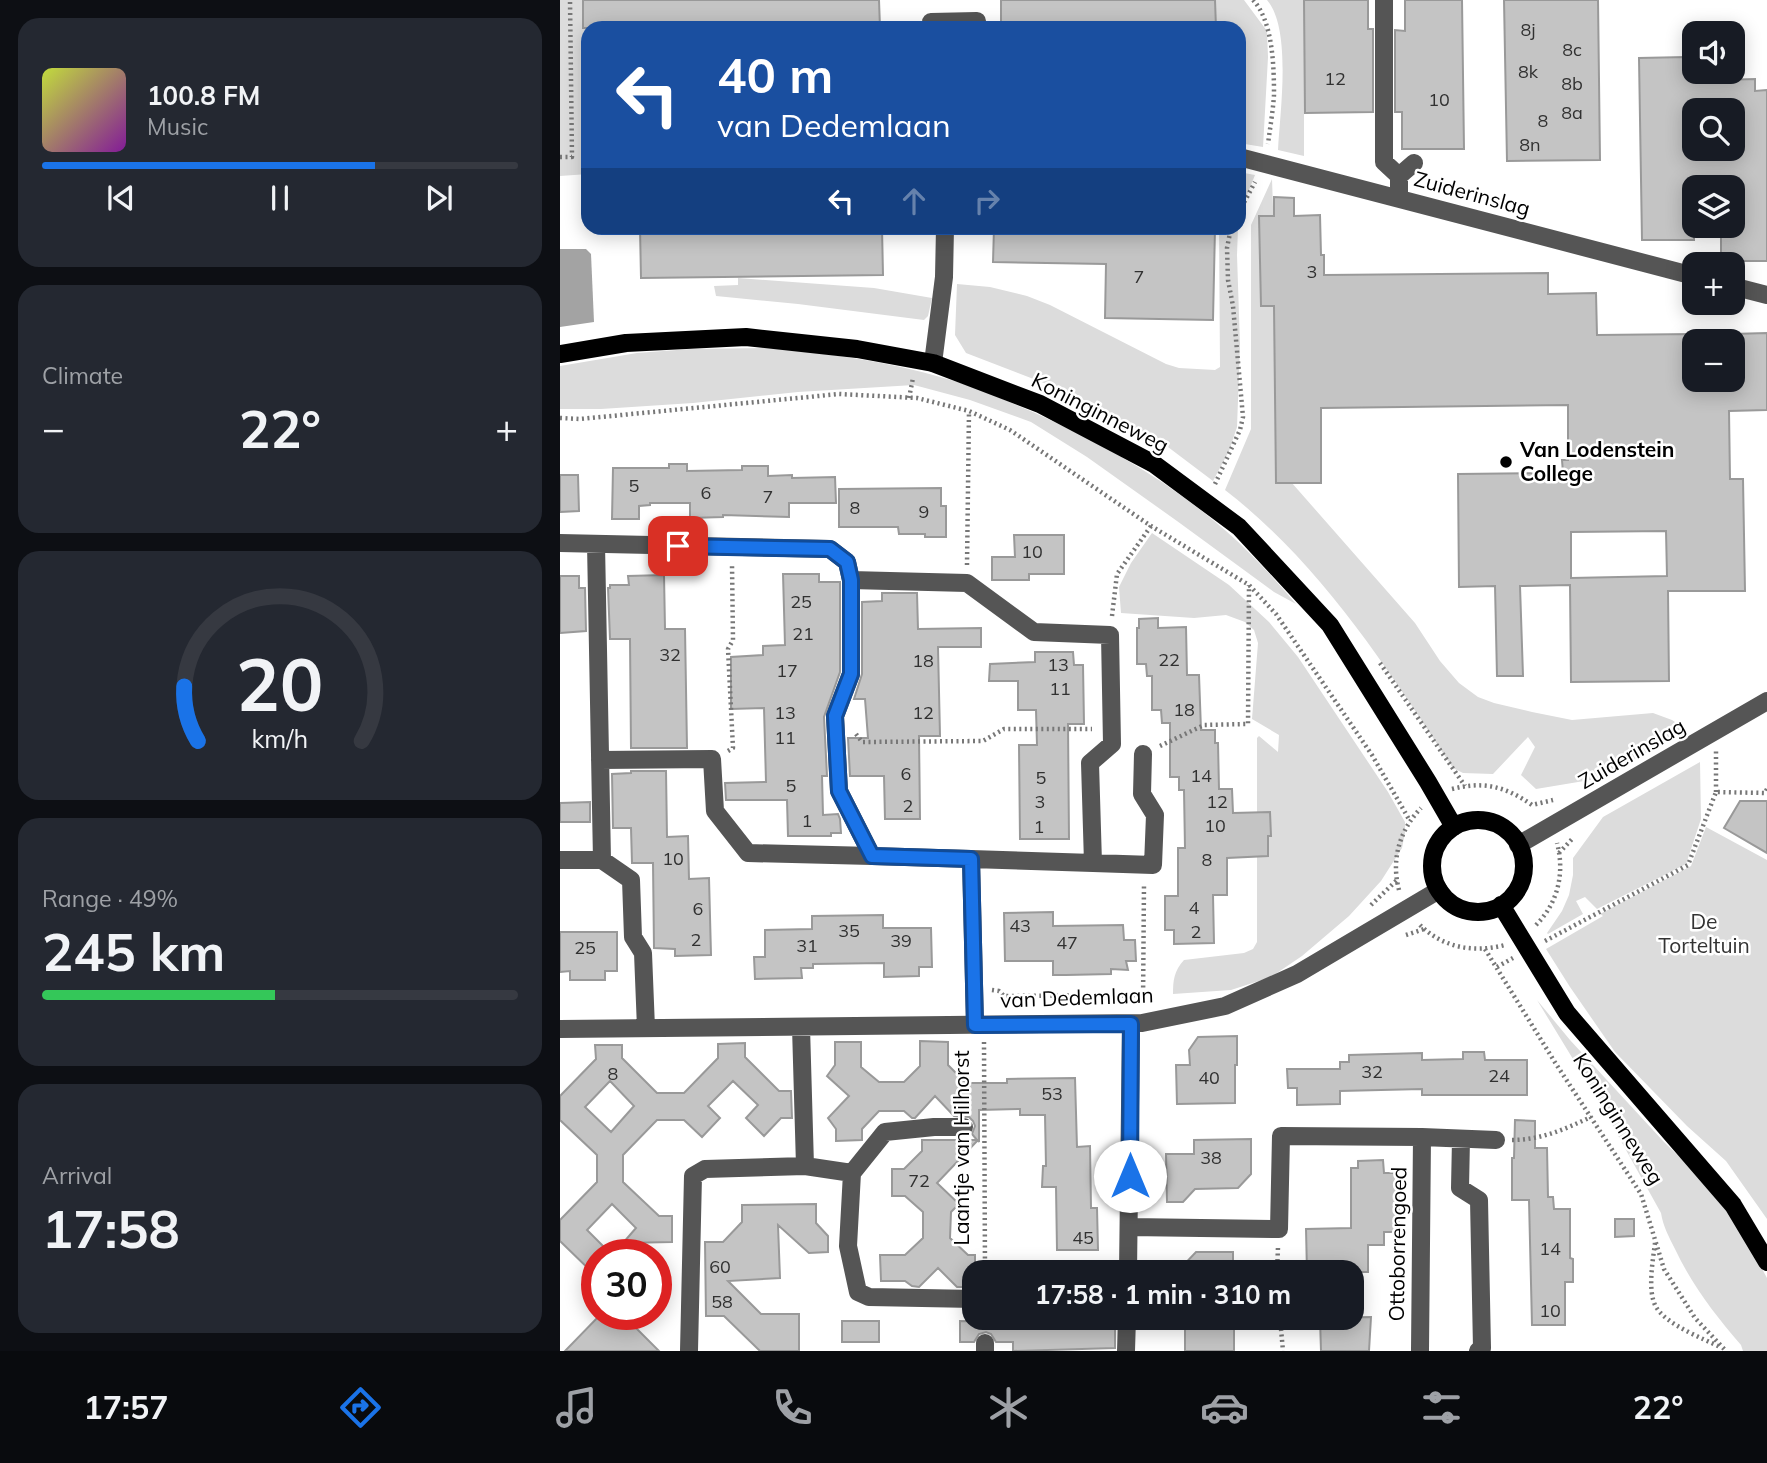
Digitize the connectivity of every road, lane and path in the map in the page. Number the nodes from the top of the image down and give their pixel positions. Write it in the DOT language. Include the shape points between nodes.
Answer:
graph roads {
  1 [pos="570,0"];
  2 [pos="1253,0"];
  3 [pos="1384,0"];
  4 [pos="560,157"];
  5 [pos="1246,159"];
  6 [pos="1414,163"];
  7 [pos="1265,164"];
  8 [pos="1399,176"];
  9 [pos="1399,198"];
  10 [pos="1246,199"];
  11 [pos="944,235"];
  12 [pos="1230,235"];
  13 [pos="1682,273"];
  14 [pos="1745,289"];
  15 [pos="1767,295"];
  16 [pos="560,354"];
  17 [pos="933,363"];
  18 [pos="969,411"];
  19 [pos="560,418"];
  20 [pos="1214,485"];
  21 [pos="1151,526"];
  22 [pos="560,543"];
  23 [pos="596,544"];
  24 [pos="733,547"];
  25 [pos="851,580"];
  26 [pos="967,583"];
  27 [pos="1249,585"];
  28 [pos="1110,635"];
  29 [pos="1767,701"];
  30 [pos="1111,729"];
  31 [pos="836,731"];
  32 [pos="1707,736"];
  33 [pos="1143,754"];
  34 [pos="712,759"];
  35 [pos="600,760"];
  36 [pos="1767,789"];
  37 [pos="1716,792"];
  38 [pos="1437,796"];
  39 [pos="1410,821"];
  40 [pos="1454,827"];
  41 [pos="1550,827"];
  42 [pos="1518,845"];
  43 [pos="872,856"];
  44 [pos="971,859"];
  45 [pos="560,860"];
  46 [pos="602,860"];
  47 [pos="1093,863"];
  48 [pos="1145,864"];
  49 [pos="1439,890"];
  50 [pos="1501,905"];
  51 [pos="1407,909"];
  52 [pos="1524,944"];
  53 [pos="1485,949"];
  54 [pos="1497,967"];
  55 [pos="974,990"];
  56 [pos="1143,995"];
  57 [pos="1136,1023"];
  58 [pos="979,1024"];
  59 [pos="801,1027"];
  60 [pos="646,1028"];
  61 [pos="560,1029"];
  62 [pos="1591,1117"];
  63 [pos="964,1127"];
  64 [pos="1422,1137"];
  65 [pos="1461,1139"];
  66 [pos="1496,1140"];
  67 [pos="805,1166"];
  68 [pos="852,1173"];
  69 [pos="1130,1227"];
  70 [pos="1655,1238"];
  71 [pos="985,1260"];
  72 [pos="1129,1260"];
  73 [pos="1767,1262"];
  74 [pos="962,1299"];
  75 [pos="1127,1330"];
  76 [pos="1281,1330"];
  77 [pos="1725,1350"];
  78 [pos="689,1351"];
  79 [pos="1126,1351"];
  80 [pos="1283,1351"];
  81 [pos="1420,1351"];
  82 [pos="1478,1351"];
  1 -- 4 [label="path" via="572,157"];
  2 -- 7 [label="path" via="1267,23 1272,62 1274,96"];
  3 -- 8 [label="street" via="1384,162"];
  5 -- 7 [label="street, Zuiderinslag"];
  6 -- 8 [label="street"];
  7 -- 9 [label="street, Zuiderinslag"];
  7 -- 10 [label="path"];
  8 -- 9 [label="street"];
  9 -- 13 [label="street, Zuiderinslag"];
  11 -- 17 [label="street" via="944,277"];
  12 -- 20 [label="path" via="1228,280 1244,416"];
  14 -- 15 [label="street"];
  16 -- 17 [label="main road, Koninginneweg" via="626,343 746,337 857,348"];
  17 -- 38 [label="main road, Koninginneweg" via="1040,404 1154,464 1239,527 1330,625"];
  18 -- 19 [label="path" via="917,398 839,394"];
  18 -- 21 [label="path" via="1010,430"];
  18 -- 26 [label="path"];
  21 -- 27 [label="path"];
  21 -- 28 [label="path" via="1117,574"];
  22 -- 23 [label="street"];
  23 -- 24 [label="street"];
  23 -- 35 [label="street"];
  24 -- 25 [label="street" via="830,549 847,562"];
  24 -- 34 [label="path" via="733,640 728,649 733,748"];
  25 -- 26 [label="street"];
  25 -- 31 [label="street" via="851,674 835,716"];
  26 -- 28 [label="street" via="1034,632"];
  27 -- 33 [label="path" via="1248,724 1204,724"];
  27 -- 39 [label="path" via="1284,625 1372,755"];
  28 -- 30 [label="street"];
  29 -- 32 [label="street, Zuiderinslag"];
  30 -- 31 [label="path" via="1004,729 983,741 875,742 862,742 854,732"];
  30 -- 47 [label="street" via="1112,744 1090,762"];
  31 -- 43 [label="street" via="839,791"];
  32 -- 37 [label="path" via="1717,753"];
  32 -- 41 [label="street, Zuiderinslag"];
  33 -- 48 [label="street" via="1142,794 1156,815 1153,864"];
  34 -- 35 [label="street"];
  34 -- 43 [label="street" via="715,811 748,853"];
  35 -- 46 [label="street"];
  36 -- 37 [label="path" via="1765,793"];
  37 -- 52 [label="path" via="1688,865"];
  38 -- 39 [label="path"];
  38 -- 40 [label="main road, Koninginneweg"];
  38 -- 41 [label="path" via="1465,786 1493,786 1520,797"];
  39 -- 51 [label="path" via="1396,864 1396,880"];
  40 -- 42 [label="main road" via="1485,821 1504,829"];
  40 -- 49 [label="main road" via="1433,855"];
  41 -- 42 [label="street, Zuiderinslag"];
  41 -- 52 [label="path" via="1559,853 1556,895"];
  42 -- 50 [label="main road" via="1522,878"];
  43 -- 44 [label="street"];
  44 -- 47 [label="street"];
  44 -- 55 [label="street"];
  45 -- 46 [label="street"];
  46 -- 60 [label="street" via="631,880 633,937 643,953"];
  47 -- 48 [label="street"];
  48 -- 56 [label="path"];
  49 -- 50 [label="main road" via="1451,903 1467,910"];
  49 -- 51 [label="street, van Dedemlaan"];
  50 -- 52 [label="main road, Koninginneweg"];
  51 -- 53 [label="path" via="1424,929 1446,943"];
  51 -- 57 [label="street, van Dedemlaan" via="1297,974 1225,1006"];
  52 -- 53 [label="path"];
  52 -- 54 [label="path"];
  52 -- 73 [label="main road, Koninginneweg" via="1567,1013 1733,1205"];
  53 -- 54 [label="path, Koninginneweg"];
  54 -- 62 [label="path, Koninginneweg"];
  55 -- 56 [label="path" via="999,991 1004,996"];
  55 -- 58 [label="street"];
  56 -- 57 [label="path"];
  57 -- 58 [label="street, van Dedemlaan"];
  57 -- 69 [label="street"];
  58 -- 59 [label="street, van Dedemlaan"];
  58 -- 71 [label="path, Laantje van Hilhorst"];
  59 -- 60 [label="street, van Dedemlaan"];
  59 -- 67 [label="street"];
  60 -- 61 [label="street, van Dedemlaan"];
  62 -- 66 [label="path" via="1557,1133"];
  62 -- 70 [label="path, Koninginneweg" via="1641,1194"];
  63 -- 68 [label="street" via="885,1132"];
  64 -- 65 [label="street, Ottoborrengoed"];
  64 -- 69 [label="street, Ottoborrengoed" via="1281,1136 1279,1229"];
  64 -- 81 [label="street, Ottoborrengoed"];
  65 -- 66 [label="street, Ottoborrengoed"];
  65 -- 82 [label="street" via="1460,1188 1479,1200 1482,1348"];
  67 -- 68 [label="street"];
  67 -- 78 [label="street" via="705,1169 693,1176"];
  68 -- 74 [label="street" via="848,1246 858,1292 869,1297"];
  69 -- 72 [label="street"];
  70 -- 77 [label="path, Koninginneweg" via="1664,1269 1695,1318"];
  70 -- 77 [label="path" via="1651,1281 1655,1305 1665,1318"];
  75 -- 79 [label="street"];
  76 -- 80 [label="path"];
}
